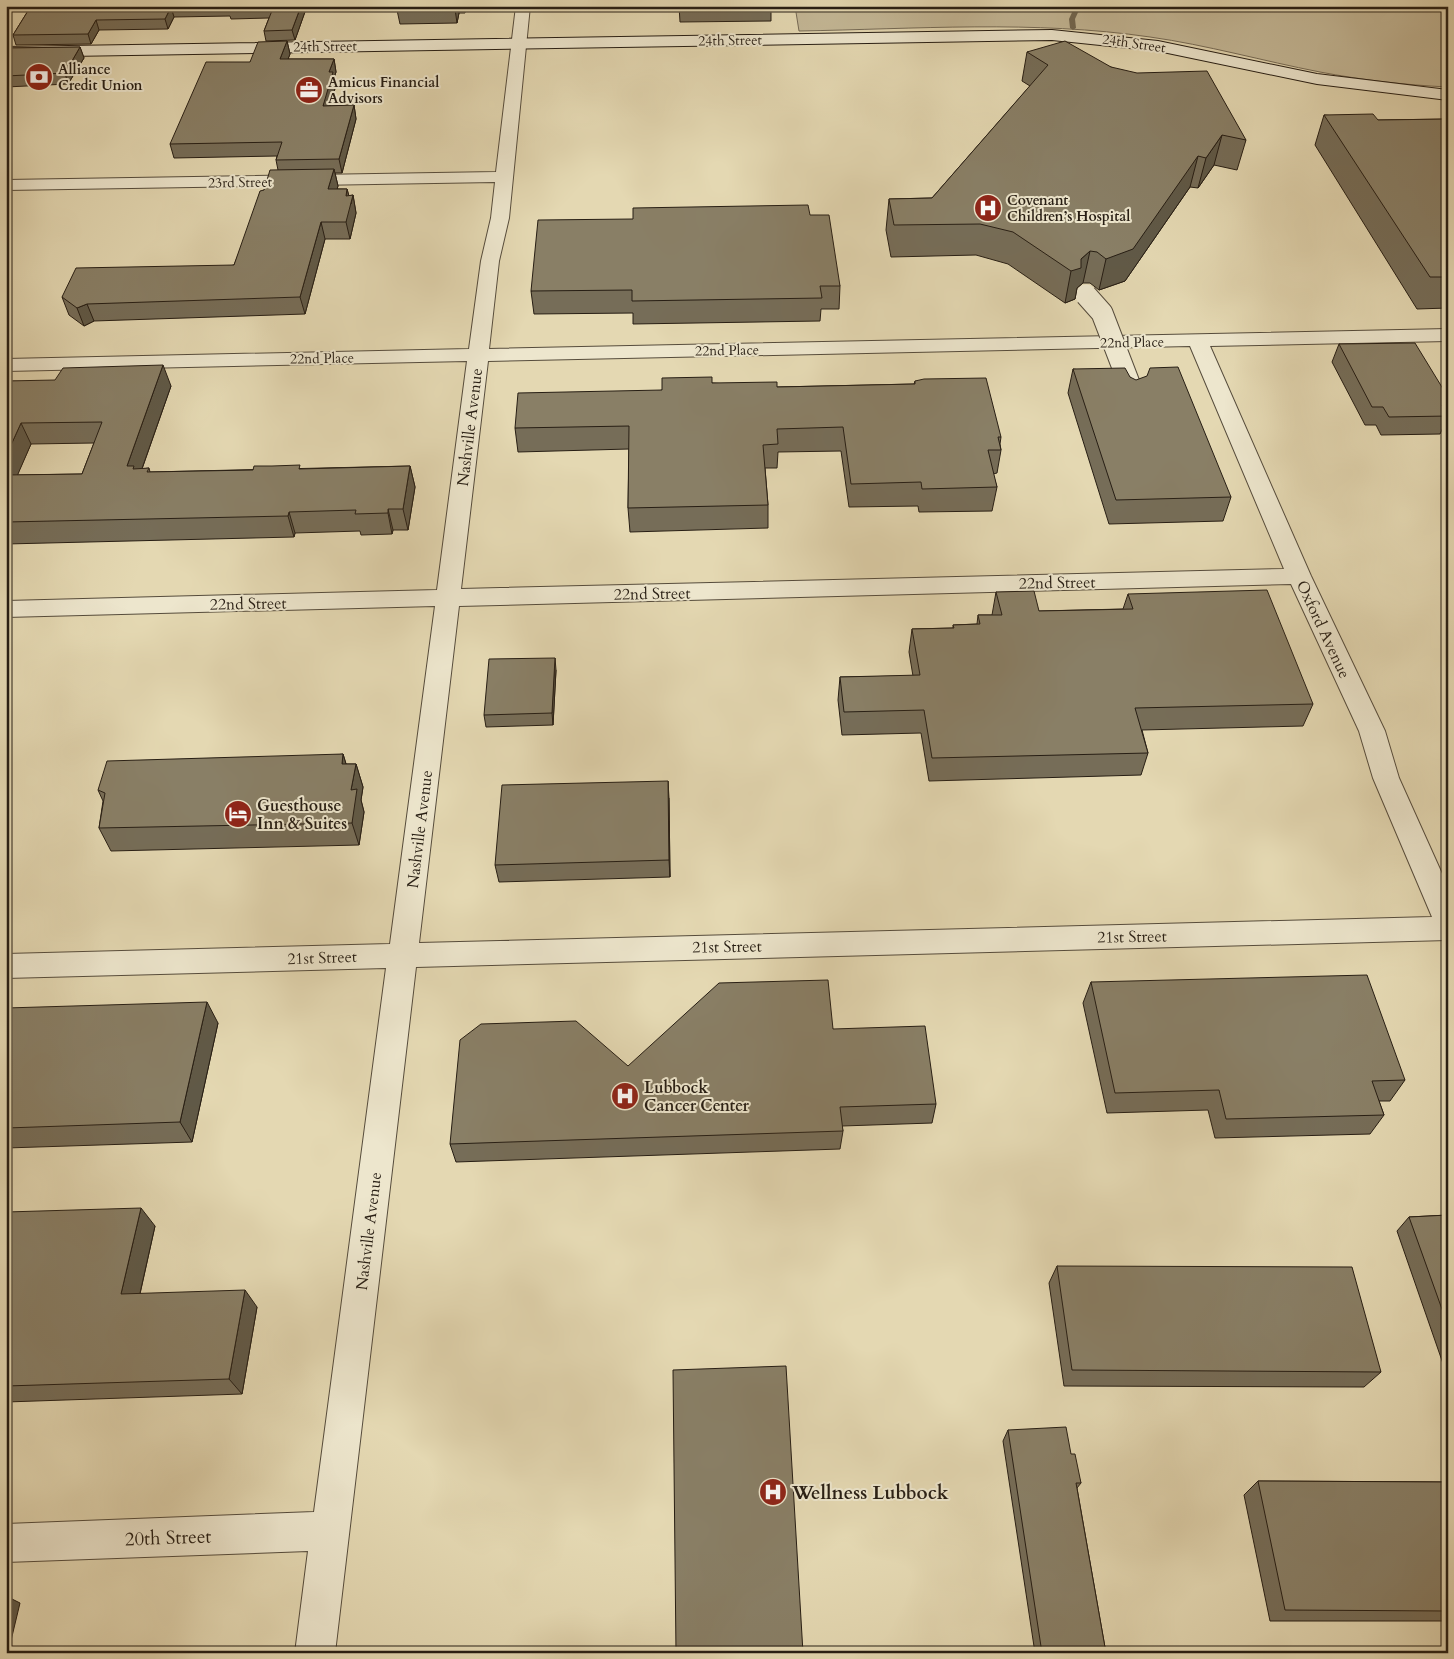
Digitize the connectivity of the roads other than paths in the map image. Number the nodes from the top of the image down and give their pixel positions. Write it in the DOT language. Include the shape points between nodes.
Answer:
graph roads {
  1 [pos="523,6"];
  2 [pos="520,42"];
  3 [pos="6,52"];
  4 [pos="1448,95"];
  5 [pos="504,176"];
  6 [pos="6,186"];
  7 [pos="1086,295"];
  8 [pos="1448,335"];
  9 [pos="1197,340"];
  10 [pos="478,355"];
  11 [pos="6,365"];
  12 [pos="1132,392"];
  13 [pos="1299,576"];
  14 [pos="448,598"];
  15 [pos="6,609"];
  16 [pos="1448,920"];
  17 [pos="1448,928"];
  18 [pos="403,955"];
  19 [pos="6,966"];
  20 [pos="330,1531"];
  21 [pos="6,1543"];
  22 [pos="315,1653"];
  1 -- 2 [label="street, Nashville Avenue"];
  2 -- 3 [label="street, 24th Street"];
  2 -- 4 [label="street, 24th Street" via="1061,35 1158,46 1317,79"];
  2 -- 5 [label="street, Nashville Avenue"];
  5 -- 6 [label="street, 23rd Street"];
  5 -- 10 [label="street, Nashville Avenue"];
  7 -- 12 [label="street, bridge" via="1102,313"];
  8 -- 9 [label="street, 22nd Place"];
  9 -- 10 [label="street, 22nd Place"];
  9 -- 13 [label="street, Oxford Avenue"];
  10 -- 11 [label="street, 22nd Place"];
  10 -- 14 [label="street, Nashville Avenue"];
  13 -- 14 [label="street, 22nd Street"];
  13 -- 16 [label="street, Oxford Avenue" via="1372,731 1386,778"];
  14 -- 15 [label="street, 22nd Street"];
  14 -- 18 [label="street, Nashville Avenue"];
  17 -- 18 [label="street, 21st Street"];
  18 -- 19 [label="street, 21st Street"];
  18 -- 20 [label="street, Nashville Avenue"];
  20 -- 21 [label="street, 20th Street"];
  20 -- 22 [label="street, Nashville Avenue"];
}
